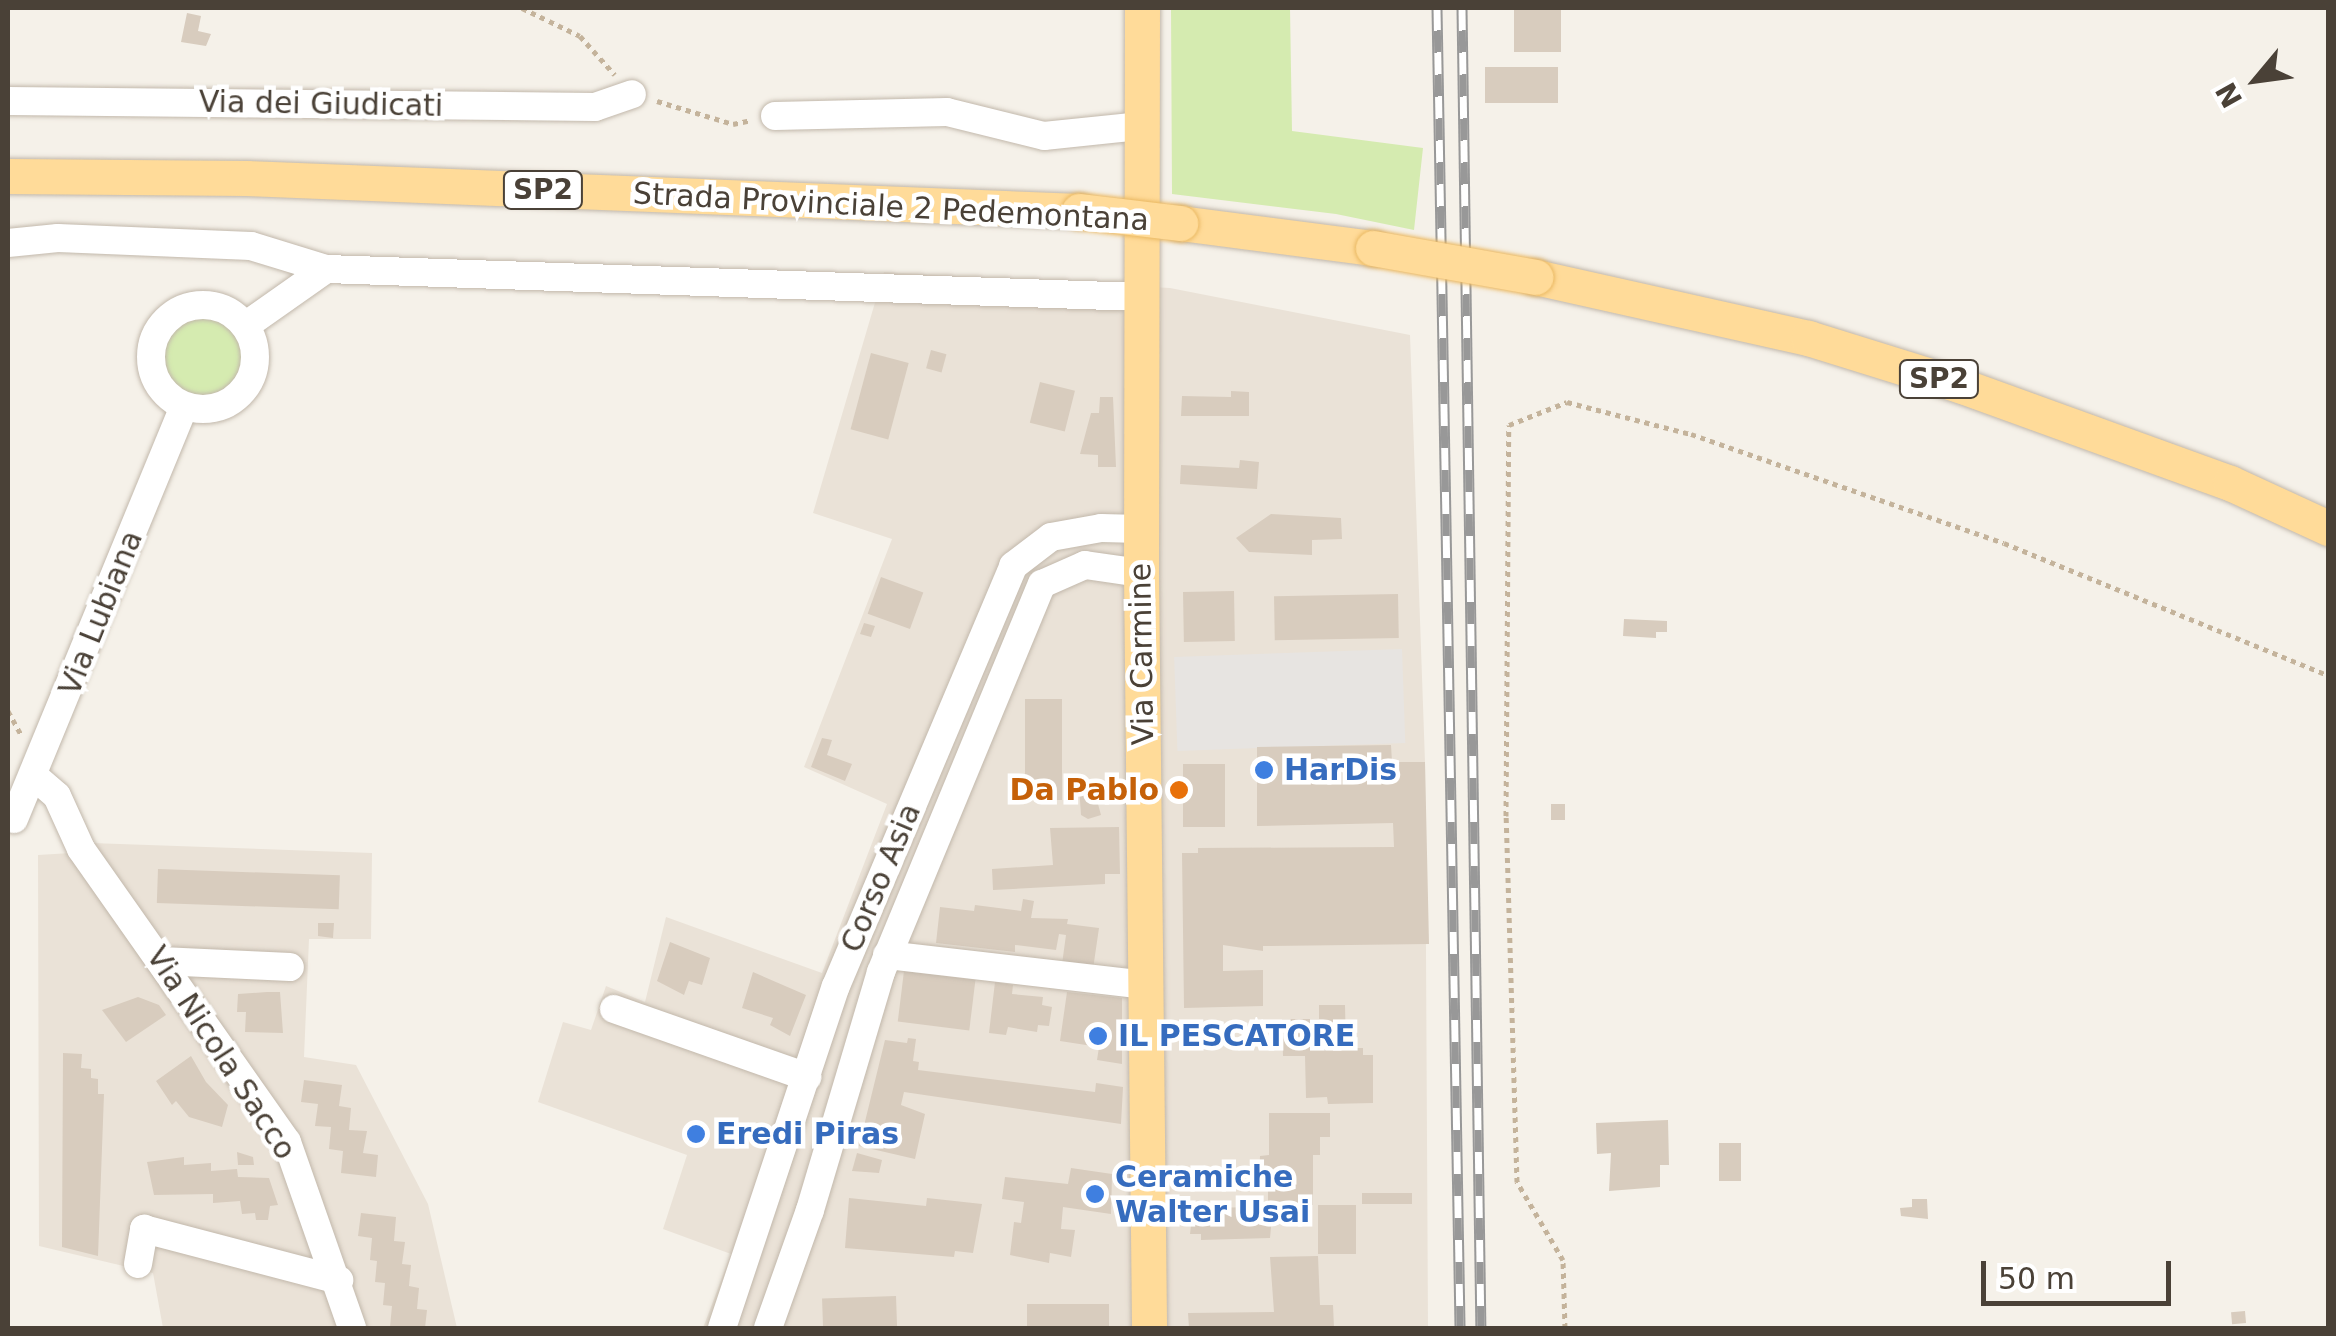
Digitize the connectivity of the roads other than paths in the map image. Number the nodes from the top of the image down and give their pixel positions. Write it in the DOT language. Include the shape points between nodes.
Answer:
graph roads {
  1 [pos="1142,8"];
  2 [pos="632,94"];
  3 [pos="8,101"];
  4 [pos="774,116"];
  5 [pos="1141,126"];
  6 [pos="8,176"];
  7 [pos="8,243"];
  8 [pos="326,268"];
  9 [pos="1141,298"];
  10 [pos="245,326"];
  11 [pos="184,407"];
  12 [pos="2328,528"];
  13 [pos="1141,529"];
  14 [pos="1140,573"];
  15 [pos="34,776"];
  16 [pos="14,819"];
  17 [pos="887,955"];
  18 [pos="161,961"];
  19 [pos="290,966"];
  20 [pos="1147,985"];
  21 [pos="614,1010"];
  22 [pos="807,1077"];
  23 [pos="138,1264"];
  24 [pos="746,1264"];
  25 [pos="339,1280"];
  26 [pos="785,1280"];
  27 [pos="352,1328"];
  28 [pos="722,1328"];
  29 [pos="768,1328"];
  30 [pos="1149,1328"];
  1 -- 5 [label="main road, Via Carmine"];
  2 -- 3 [label="street, Via dei Giudicati" via="594,108"];
  4 -- 5 [label="street" via="946,112 1044,136"];
  5 -- 9 [label="main road, Via Carmine"];
  6 -- 12 [label="main road, Strada Provinciale 2 Pedemontana / SP2, bridge" via="246,178 1079,211 1373,248 1808,338 2230,483"];
  7 -- 8 [label="street" via="58,238 251,246"];
  8 -- 9 [label="street"];
  8 -- 10 [label="street"];
  9 -- 13 [label="main road, Via Carmine"];
  10 -- 11 [label="street" via="256,358 245,389 218,408"];
  10 -- 11 [label="street" via="216,306 198,305 166,319 150,350 158,385"];
  11 -- 15 [label="street, Via Lubiana"];
  13 -- 14 [label="main road, Via Carmine"];
  13 -- 22 [label="street, Corso Asia" via="1051,537 1013,566 836,986"];
  14 -- 17 [label="street, Corso Asia" via="1085,566 1042,584"];
  14 -- 20 [label="main road, Via Carmine"];
  15 -- 16 [label="street, Via Lubiana"];
  15 -- 18 [label="street, Via Nicola Sacco" via="57,796 80,849"];
  17 -- 20 [label="street"];
  17 -- 26 [label="street, Corso Asia"];
  18 -- 19 [label="street"];
  18 -- 25 [label="street, Via Nicola Sacco" via="287,1142"];
  20 -- 30 [label="main road, Via Carmine"];
  21 -- 22 [label="street"];
  22 -- 24 [label="street, Corso Asia"];
  23 -- 25 [label="street" via="144,1229"];
  24 -- 26 [label="street"];
  24 -- 28 [label="street, Corso Asia"];
  25 -- 27 [label="street, Via Nicola Sacco"];
  26 -- 29 [label="street, Corso Asia"];
}
